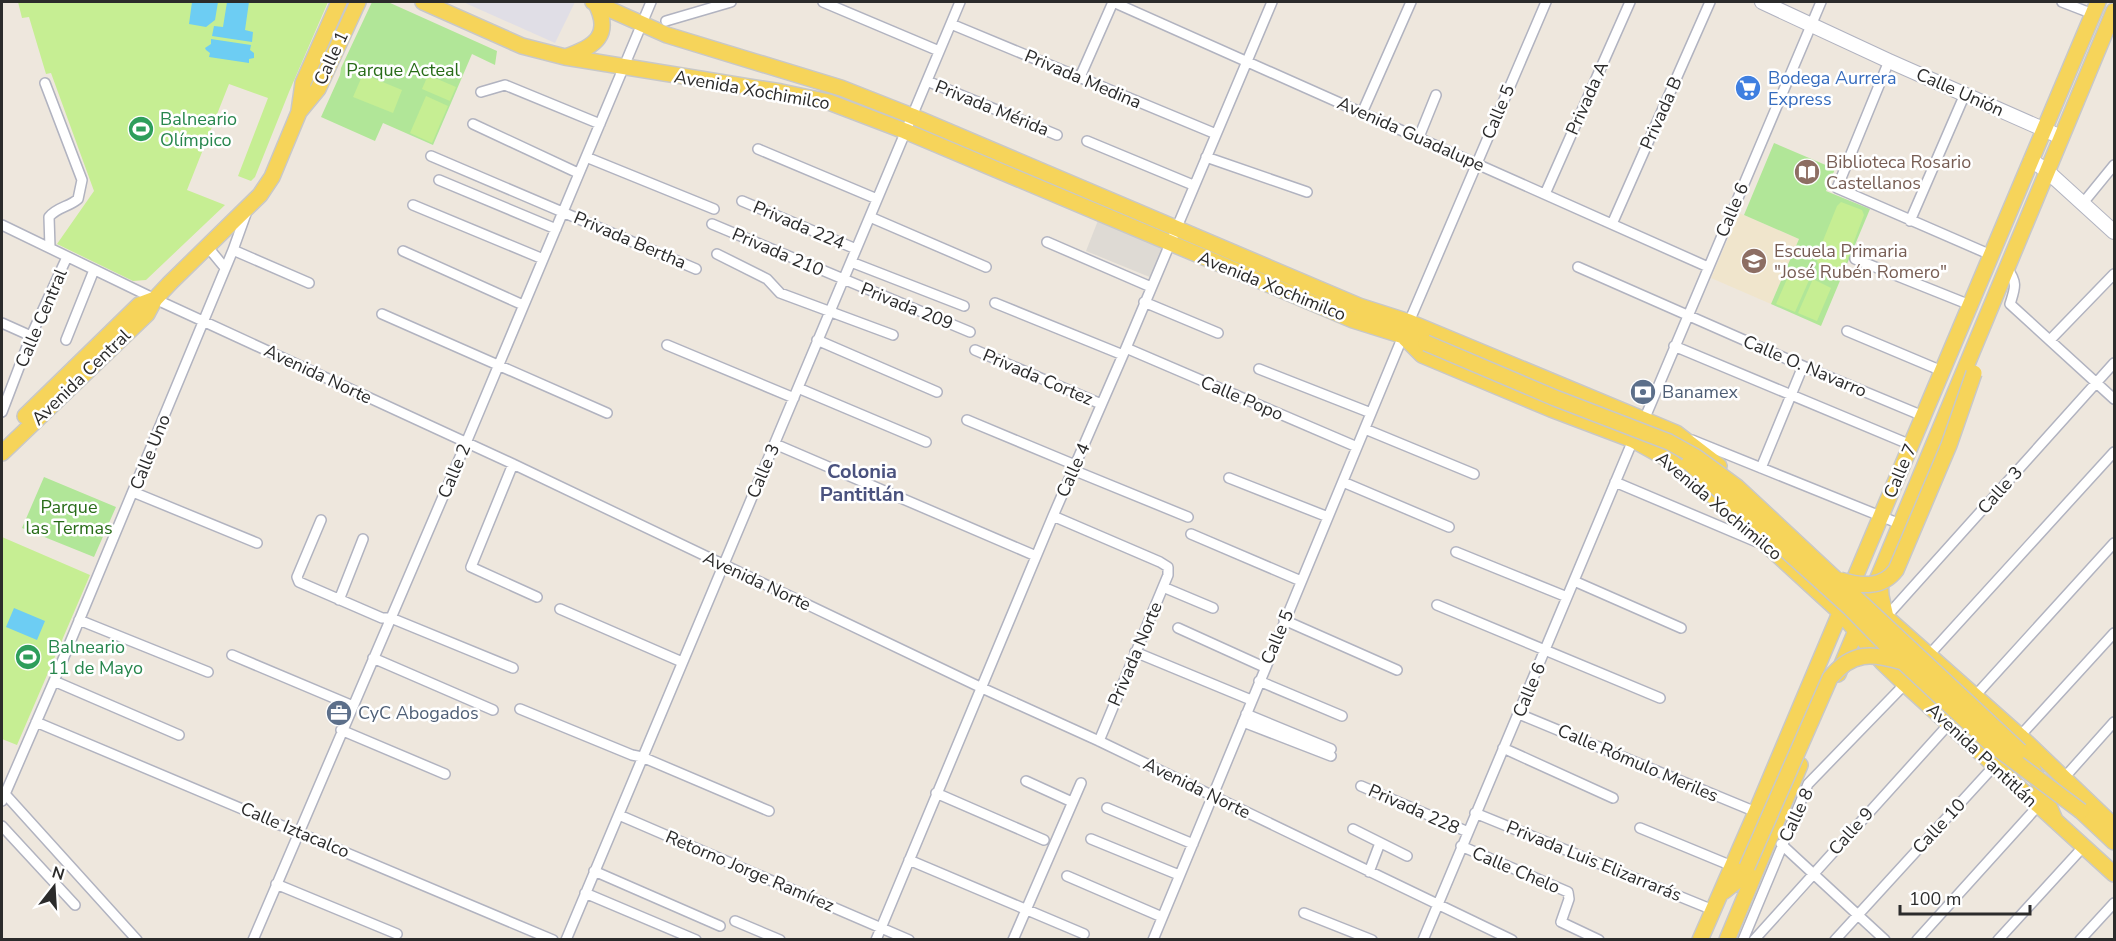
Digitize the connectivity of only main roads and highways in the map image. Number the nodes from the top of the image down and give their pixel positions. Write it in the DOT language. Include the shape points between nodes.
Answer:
graph roads {
  1 [pos="339,2"];
  2 [pos="358,2"];
  3 [pos="423,2"];
  4 [pos="594,2"];
  5 [pos="2095,8"];
  6 [pos="2115,11"];
  7 [pos="565,57"];
  8 [pos="299,112"];
  9 [pos="248,207"];
  10 [pos="155,299"];
  11 [pos="1987,315"];
  12 [pos="1406,329"];
  13 [pos="1644,420"];
  14 [pos="2,439"];
  15 [pos="2,453"];
  16 [pos="1828,565"];
  17 [pos="1881,571"];
  18 [pos="1844,583"];
  19 [pos="1810,584"];
  20 [pos="1868,602"];
  21 [pos="1840,612"];
  22 [pos="1886,617"];
  23 [pos="1898,627"];
  24 [pos="1857,630"];
  25 [pos="1869,645"];
  26 [pos="1826,646"];
  27 [pos="1846,654"];
  28 [pos="1903,662"];
  29 [pos="2020,744"];
  30 [pos="2112,818"];
  31 [pos="2055,821"];
  32 [pos="2115,842"];
  33 [pos="1740,866"];
  34 [pos="2115,874"];
  35 [pos="1700,939"];
  36 [pos="1727,939"];
  1 -- 8 [label="main road, Calle 1" via="303,83"];
  2 -- 8 [label="main road, Calle 1" via="318,89"];
  3 -- 7 [label="main road, Avenida Xochimilco" via="522,46"];
  4 -- 7 [label="main road" via="603,22 599,38 587,49"];
  4 -- 12 [label="main road, Avenida Xochimilco" via="667,35 841,88 912,116"];
  5 -- 18 [label="main road, Calle 7" via="1881,516"];
  6 -- 11 [label="main road, Calle 7"];
  7 -- 12 [label="main road, Avenida Xochimilco" via="808,97 848,109 1353,320"];
  8 -- 9 [label="main road, Calle 1" via="272,177"];
  9 -- 10 [label="main road, Avenida Central"];
  10 -- 14 [label="main road, Avenida Central" via="139,305"];
  10 -- 15 [label="main road, Avenida Central" via="147,314"];
  11 -- 17 [label="main road, Calle 7"];
  11 -- 18 [label="main road, bridge" via="1982,352 1949,445 1896,570 1879,583"];
  12 -- 13 [label="main road, Avenida Xochimilco"];
  12 -- 18 [label="main road, bridge" via="1426,343 1669,442 1696,457 1737,487"];
  12 -- 19 [label="main road, Avenida Xochimilco" via="1422,355 1654,451 1683,471"];
  13 -- 16 [label="main road, Avenida Xochimilco" via="1676,433 1701,451"];
  13 -- 28 [label="main road, bridge" via="1832,591"];
  16 -- 18 [label="main road, Avenida Xochimilco"];
  16 -- 19 [label="main road" via="1825,579"];
  17 -- 20 [label="main road, Calle 7"];
  17 -- 22 [label="main road"];
  18 -- 20 [label="main road, Avenida Xochimilco"];
  18 -- 21 [label="main road, Calle 7"];
  18 -- 29 [label="main road, bridge"];
  19 -- 21 [label="main road, Avenida Xochimilco"];
  20 -- 22 [label="main road, Avenida Pantitlán"];
  20 -- 24 [label="main road, Calle 7"];
  21 -- 24 [label="main road, Avenida Xochimilco"];
  21 -- 26 [label="main road, Calle 7"];
  22 -- 23 [label="main road, Avenida Pantitlán"];
  23 -- 25 [label="main road" via="1878,627"];
  23 -- 29 [label="main road, Avenida Pantitlán" via="1975,696"];
  24 -- 25 [label="main road, Avenida Pantitlán"];
  24 -- 27 [label="main road, Calle 7"];
  25 -- 31 [label="main road, Avenida Pantitlán" via="1905,684"];
  26 -- 27 [label="main road" via="1839,644"];
  26 -- 33 [label="main road, Calle 7" via="1756,812"];
  27 -- 36 [label="main road, Calle 7"];
  28 -- 32 [label="main road, bridge" via="1990,743 2055,790"];
  28 -- 33 [label="main road, bridge" via="1861,656 1843,664 1830,678"];
  29 -- 30 [label="main road, Avenida Pantitlán"];
  29 -- 31 [label="main road"];
  31 -- 34 [label="main road, Avenida Pantitlán"];
  33 -- 35 [label="main road" via="1737,881 1720,894"];
}
